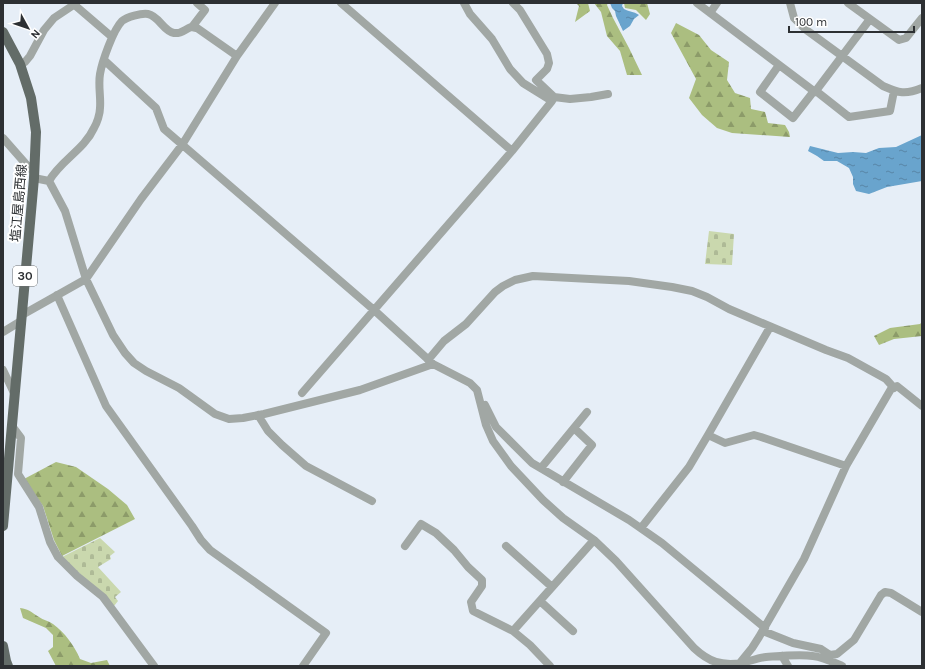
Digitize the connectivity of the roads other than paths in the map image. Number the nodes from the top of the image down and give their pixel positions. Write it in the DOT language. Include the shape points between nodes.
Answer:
graph roads {
  1 [pos="75,3"];
  2 [pos="197,3"];
  3 [pos="275,3"];
  4 [pos="341,3"];
  5 [pos="464,3"];
  6 [pos="513,3"];
  7 [pos="697,3"];
  8 [pos="717,3"];
  9 [pos="790,3"];
  10 [pos="848,3"];
  11 [pos="710,12"];
  12 [pos="922,18"];
  13 [pos="870,19"];
  14 [pos="192,27"];
  15 [pos="3,32"];
  16 [pos="112,37"];
  17 [pos="237,56"];
  18 [pos="842,56"];
  19 [pos="104,60"];
  20 [pos="20,64"];
  21 [pos="779,65"];
  22 [pos="922,88"];
  23 [pos="815,91"];
  24 [pos="894,91"];
  25 [pos="608,94"];
  26 [pos="553,99"];
  27 [pos="3,138"];
  28 [pos="182,145"];
  29 [pos="512,151"];
  30 [pos="34,175"];
  31 [pos="49,181"];
  32 [pos="86,279"];
  33 [pos="57,295"];
  34 [pos="374,310"];
  35 [pos="21,318"];
  36 [pos="770,327"];
  37 [pos="3,332"];
  38 [pos="431,362"];
  39 [pos="3,370"];
  40 [pos="894,388"];
  41 [pos="477,390"];
  42 [pos="14,393"];
  43 [pos="302,393"];
  44 [pos="922,406"];
  45 [pos="587,412"];
  46 [pos="258,415"];
  47 [pos="12,426"];
  48 [pos="574,428"];
  49 [pos="708,435"];
  50 [pos="846,466"];
  51 [pos="541,468"];
  52 [pos="563,482"];
  53 [pos="372,501"];
  54 [pos="4,514"];
  55 [pos="3,526"];
  56 [pos="641,528"];
  57 [pos="594,540"];
  58 [pos="405,546"];
  59 [pos="506,546"];
  60 [pos="552,587"];
  61 [pos="540,601"];
  62 [pos="922,612"];
  63 [pos="764,630"];
  64 [pos="513,631"];
  65 [pos="573,632"];
  66 [pos="3,646"];
  67 [pos="782,656"];
  68 [pos="829,658"];
  69 [pos="738,664"];
  70 [pos="8,666"];
  71 [pos="154,666"];
  72 [pos="302,666"];
  73 [pos="550,666"];
  74 [pos="788,666"];
  75 [pos="842,666"];
  1 -- 16 [label="street"];
  1 -- 20 [label="street" via="54,18 44,30 30,56"];
  2 -- 14 [label="street" via="205,10"];
  3 -- 17 [label="street"];
  4 -- 29 [label="street"];
  5 -- 26 [label="street" via="470,14 492,39 510,69 523,83"];
  6 -- 26 [label="street" via="547,54 547,69 536,80"];
  7 -- 11 [label="street"];
  8 -- 11 [label="street"];
  9 -- 18 [label="street" via="794,18"];
  10 -- 13 [label="street"];
  11 -- 21 [label="street"];
  12 -- 13 [label="street" via="906,38 899,40"];
  13 -- 18 [label="street"];
  14 -- 16 [label="street" via="181,33 174,33 155,17 139,14 122,22"];
  14 -- 17 [label="street"];
  15 -- 20 [label="main road, 塩江屋島西線 / 30"];
  16 -- 19 [label="street"];
  17 -- 28 [label="street"];
  18 -- 23 [label="street"];
  18 -- 24 [label="street"];
  19 -- 28 [label="street" via="156,108 164,129"];
  19 -- 31 [label="street" via="100,75 100,110 94,128 86,143 53,174"];
  20 -- 30 [label="main road, 塩江屋島西線 / 30" via="31,98 36,132"];
  21 -- 23 [label="street"];
  21 -- 23 [label="street" via="760,92 793,118"];
  22 -- 24 [label="street" via="910,92"];
  23 -- 24 [label="street" via="849,116 890,111"];
  25 -- 26 [label="street"];
  26 -- 29 [label="street"];
  27 -- 30 [label="street"];
  28 -- 32 [label="street"];
  28 -- 34 [label="street"];
  29 -- 34 [label="street"];
  30 -- 31 [label="street"];
  30 -- 35 [label="main road, 塩江屋島西線 / 30"];
  31 -- 32 [label="street" via="65,211"];
  32 -- 33 [label="street"];
  32 -- 46 [label="street" via="113,335 134,363 179,388 215,414 229,419"];
  33 -- 35 [label="street"];
  33 -- 72 [label="street" via="106,406 201,540 210,550 326,633"];
  34 -- 38 [label="street"];
  34 -- 43 [label="street"];
  35 -- 37 [label="street"];
  35 -- 42 [label="main road, 塩江屋島西線 / 30"];
  36 -- 38 [label="street" via="692,291 629,280 533,276 516,280 495,292 466,324 444,342"];
  36 -- 40 [label="street" via="854,361 886,379"];
  36 -- 49 [label="street"];
  38 -- 41 [label="street" via="470,383"];
  38 -- 46 [label="street" via="360,390"];
  39 -- 42 [label="street"];
  40 -- 44 [label="street" via="897,386"];
  40 -- 50 [label="street"];
  41 -- 51 [label="street" via="496,427 532,463"];
  41 -- 57 [label="street" via="486,425 511,466 543,500"];
  42 -- 47 [label="main road, 塩江屋島西線 / 30"];
  45 -- 48 [label="street"];
  46 -- 53 [label="street" via="268,431 306,466"];
  47 -- 54 [label="main road, 塩江屋島西線 / 30"];
  47 -- 71 [label="street" via="21,438 18,474 39,507 50,542 58,557 103,598"];
  48 -- 51 [label="street"];
  48 -- 52 [label="street" via="592,445"];
  49 -- 50 [label="street" via="725,443 754,436 761,437"];
  49 -- 56 [label="street" via="689,467"];
  50 -- 63 [label="street" via="804,559"];
  51 -- 52 [label="street"];
  52 -- 56 [label="street"];
  54 -- 55 [label="main road, 塩江屋島西線 / 30"];
  56 -- 63 [label="street"];
  57 -- 60 [label="street"];
  57 -- 69 [label="street" via="703,656 711,661"];
  58 -- 64 [label="street" via="421,524 436,533 482,580 482,586 471,602 473,611"];
  59 -- 60 [label="street"];
  60 -- 61 [label="street"];
  61 -- 64 [label="street"];
  61 -- 65 [label="street"];
  62 -- 68 [label="street" via="885,592 854,640 838,654"];
  63 -- 68 [label="street" via="793,644 821,649"];
  63 -- 69 [label="street"];
  64 -- 73 [label="street"];
  66 -- 70 [label="main road"];
  67 -- 68 [label="street"];
  67 -- 69 [label="street" via="765,657"];
  67 -- 74 [label="street"];
  68 -- 75 [label="street"];
}
